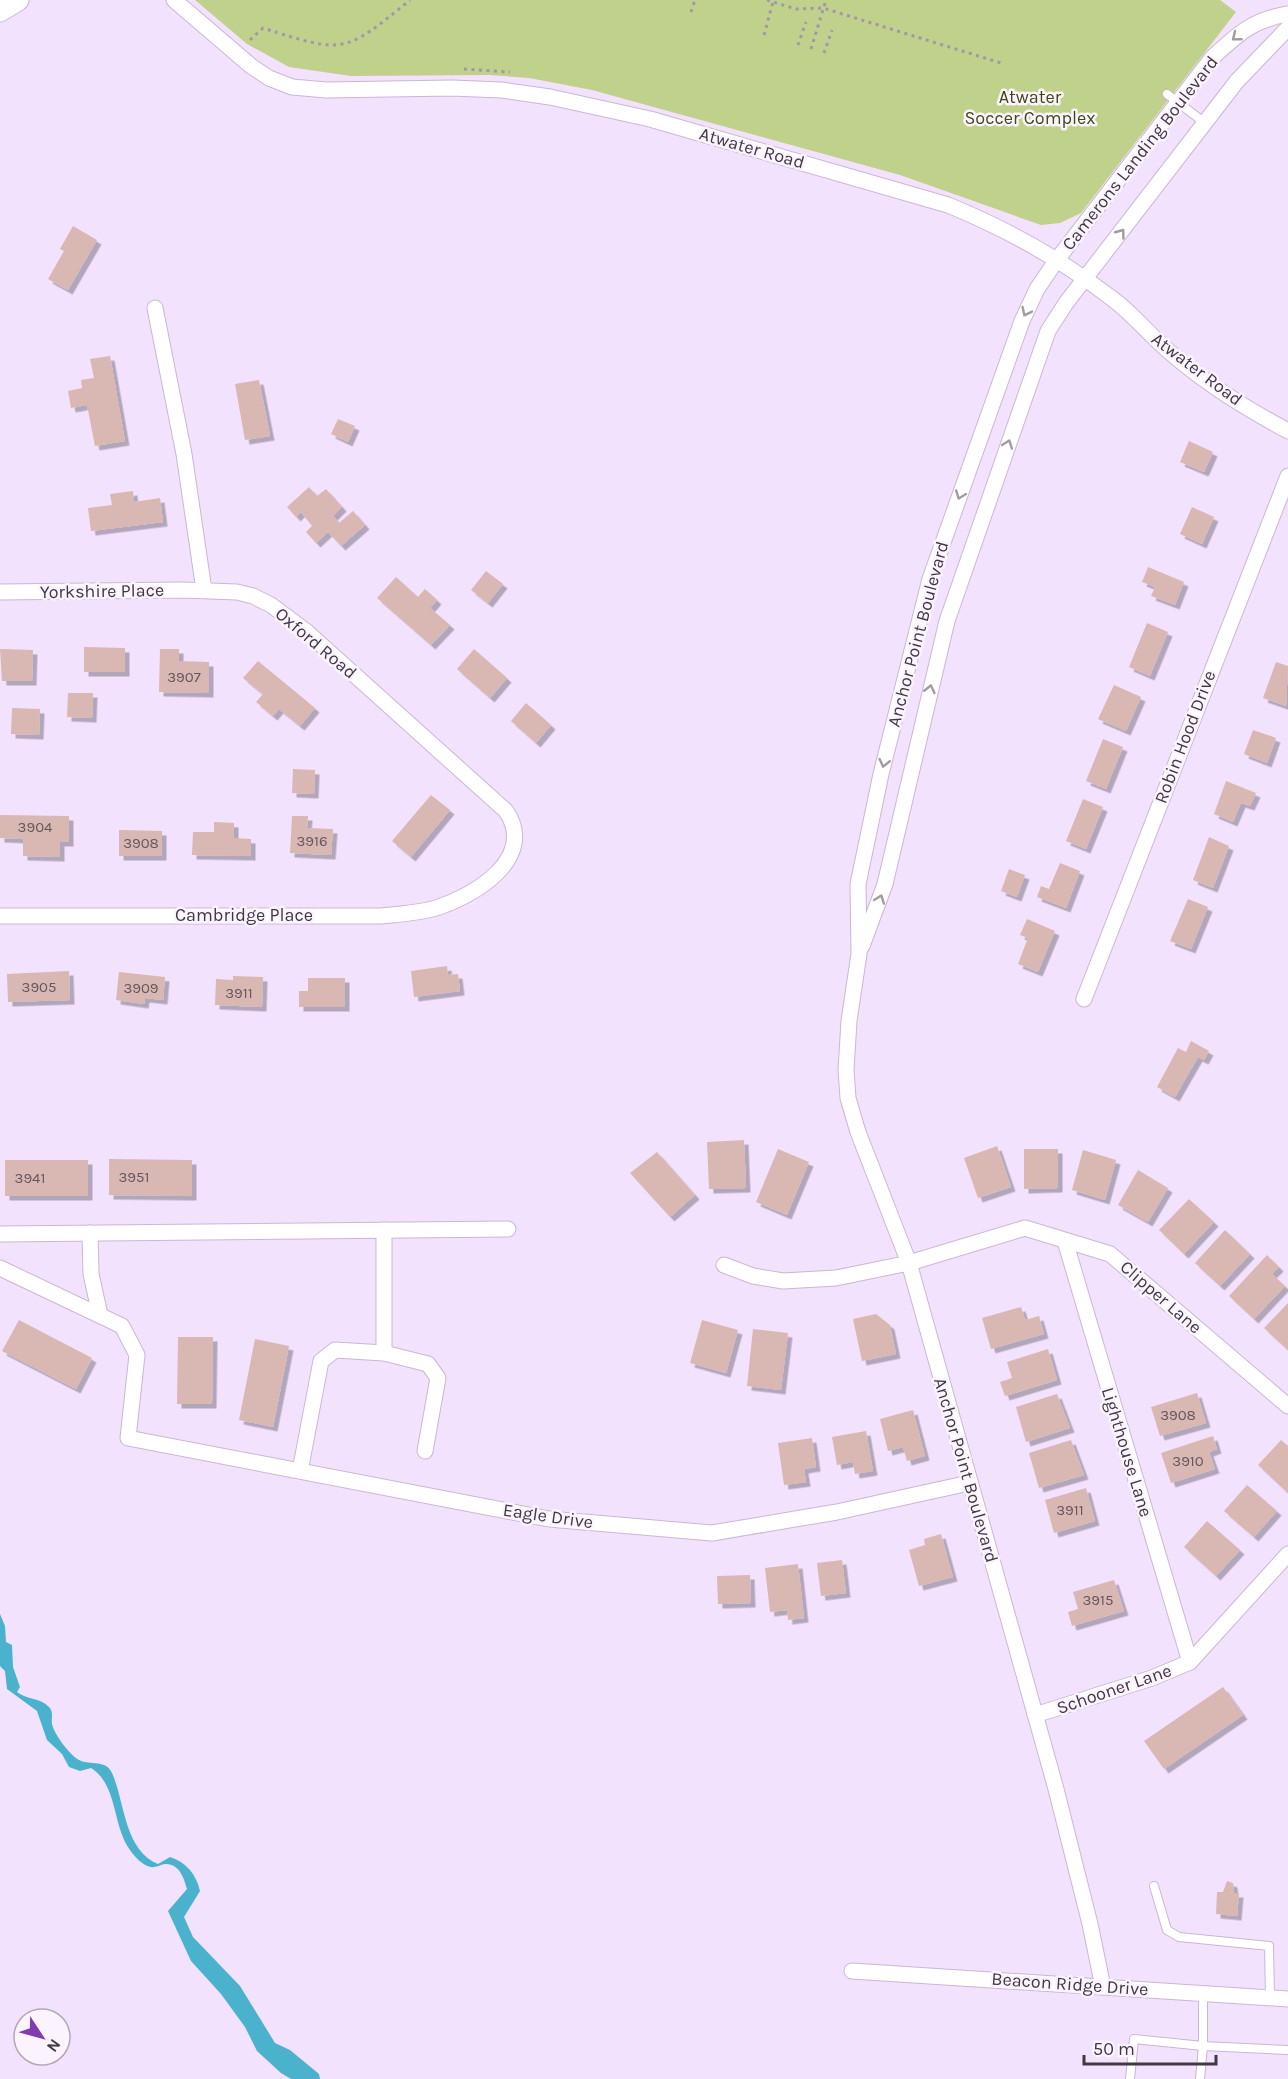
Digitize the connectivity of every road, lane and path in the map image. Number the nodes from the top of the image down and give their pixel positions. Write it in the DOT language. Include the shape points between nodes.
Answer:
graph roads {
  1 [pos="18,0"];
  2 [pos="174,0"];
  3 [pos="410,0"];
  4 [pos="695,0"];
  5 [pos="767,0"];
  6 [pos="826,0"];
  7 [pos="773,2"];
  8 [pos="823,8"];
  9 [pos="0,11"];
  10 [pos="691,12"];
  11 [pos="1288,14"];
  12 [pos="806,22"];
  13 [pos="1288,28"];
  14 [pos="832,30"];
  15 [pos="764,35"];
  16 [pos="250,40"];
  17 [pos="798,45"];
  18 [pos="811,49"];
  19 [pos="824,53"];
  20 [pos="1001,63"];
  21 [pos="464,69"];
  22 [pos="510,72"];
  23 [pos="1173,99"];
  24 [pos="1205,123"];
  25 [pos="1056,261"];
  26 [pos="1086,279"];
  27 [pos="155,308"];
  28 [pos="1288,431"];
  29 [pos="1288,476"];
  30 [pos="204,590"];
  31 [pos="0,592"];
  32 [pos="482,885"];
  33 [pos="0,916"];
  34 [pos="859,954"];
  35 [pos="1084,999"];
  36 [pos="384,1230"];
  37 [pos="508,1230"];
  38 [pos="90,1233"];
  39 [pos="0,1234"];
  40 [pos="1065,1241"];
  41 [pos="909,1263"];
  42 [pos="724,1265"];
  43 [pos="0,1268"];
  44 [pos="100,1315"];
  45 [pos="384,1353"];
  46 [pos="1288,1406"];
  47 [pos="425,1451"];
  48 [pos="300,1471"];
  49 [pos="969,1483"];
  50 [pos="1288,1554"];
  51 [pos="1190,1662"];
  52 [pos="1035,1716"];
  53 [pos="1154,1886"];
  54 [pos="852,1971"];
  55 [pos="1103,1987"];
  56 [pos="1203,1994"];
  57 [pos="1270,1998"];
  58 [pos="1288,1999"];
  59 [pos="1203,2046"];
  60 [pos="1288,2050"];
  61 [pos="1130,2079"];
  62 [pos="1201,2079"];
  1 -- 9 [label="street"];
  2 -- 25 [label="street, Atwater Road" via="246,62 269,78 292,87 501,90 587,104 948,205"];
  3 -- 16 [label="path" via="366,35 344,44 322,46 261,28"];
  4 -- 10 [label="path"];
  5 -- 7 [label="path"];
  6 -- 8 [label="path"];
  7 -- 8 [label="path" via="796,9"];
  7 -- 15 [label="path"];
  8 -- 18 [label="path"];
  8 -- 20 [label="path"];
  11 -- 23 [label="street, Camerons Landing Boulevard, one-way" via="1264,18 1237,35"];
  12 -- 17 [label="path"];
  13 -- 24 [label="street, Camerons Landing Boulevard" via="1237,81"];
  14 -- 19 [label="path"];
  21 -- 22 [label="path"];
  23 -- 24 [label="lane"];
  23 -- 25 [label="street, Camerons Landing Boulevard"];
  26 -- 24 [label="street, Camerons Landing Boulevard, one-way"];
  25 -- 26 [label="street, Atwater Road"];
  25 -- 34 [label="street, Anchor Point Boulevard, one-way" via="1022,321 930,579 858,884"];
  26 -- 28 [label="street, Atwater Road" via="1199,375"];
  34 -- 26 [label="street, Anchor Point Boulevard, one-way" via="885,884 959,580 1048,332"];
  27 -- 30 [label="street" via="184,454"];
  29 -- 35 [label="street, Robin Hood Drive"];
  30 -- 31 [label="street, Yorkshire Place"];
  30 -- 32 [label="street, Oxford Road" via="237,592 271,605 307,632 506,811 512,819 513,849 502,869"];
  32 -- 33 [label="street, Cambridge Place" via="435,908 381,916"];
  34 -- 41 [label="street, Anchor Point Boulevard" via="846,1070 848,1098"];
  36 -- 37 [label="street"];
  36 -- 38 [label="street"];
  36 -- 45 [label="street"];
  38 -- 39 [label="street"];
  38 -- 44 [label="street" via="91,1274"];
  40 -- 41 [label="street, Clipper Lane" via="1025,1228"];
  40 -- 46 [label="street, Clipper Lane" via="1110,1254"];
  40 -- 51 [label="street, Lighthouse Lane"];
  41 -- 42 [label="street, Clipper Lane" via="836,1278 783,1281 753,1276"];
  41 -- 49 [label="street, Anchor Point Boulevard"];
  43 -- 44 [label="street"];
  44 -- 48 [label="street, Eagle Drive" via="122,1326 137,1355 128,1438"];
  45 -- 47 [label="street" via="428,1364 438,1378"];
  45 -- 48 [label="street" via="335,1350 321,1361"];
  48 -- 49 [label="street, Eagle Drive" via="549,1519 712,1533 837,1512"];
  49 -- 52 [label="street, Anchor Point Boulevard"];
  50 -- 51 [label="street, Schooner Lane"];
  51 -- 52 [label="street, Schooner Lane"];
  52 -- 55 [label="street, Anchor Point Boulevard"];
  53 -- 57 [label="lane" via="1167,1930 1179,1937 1269,1946"];
  54 -- 55 [label="street, Beacon Ridge Drive"];
  55 -- 56 [label="street, Beacon Ridge Drive"];
  56 -- 57 [label="street, Beacon Ridge Drive"];
  56 -- 59 [label="lane"];
  57 -- 58 [label="street, Beacon Ridge Drive"];
  59 -- 60 [label="lane"];
  59 -- 61 [label="lane" via="1134,2039"];
  59 -- 62 [label="lane"];
}
